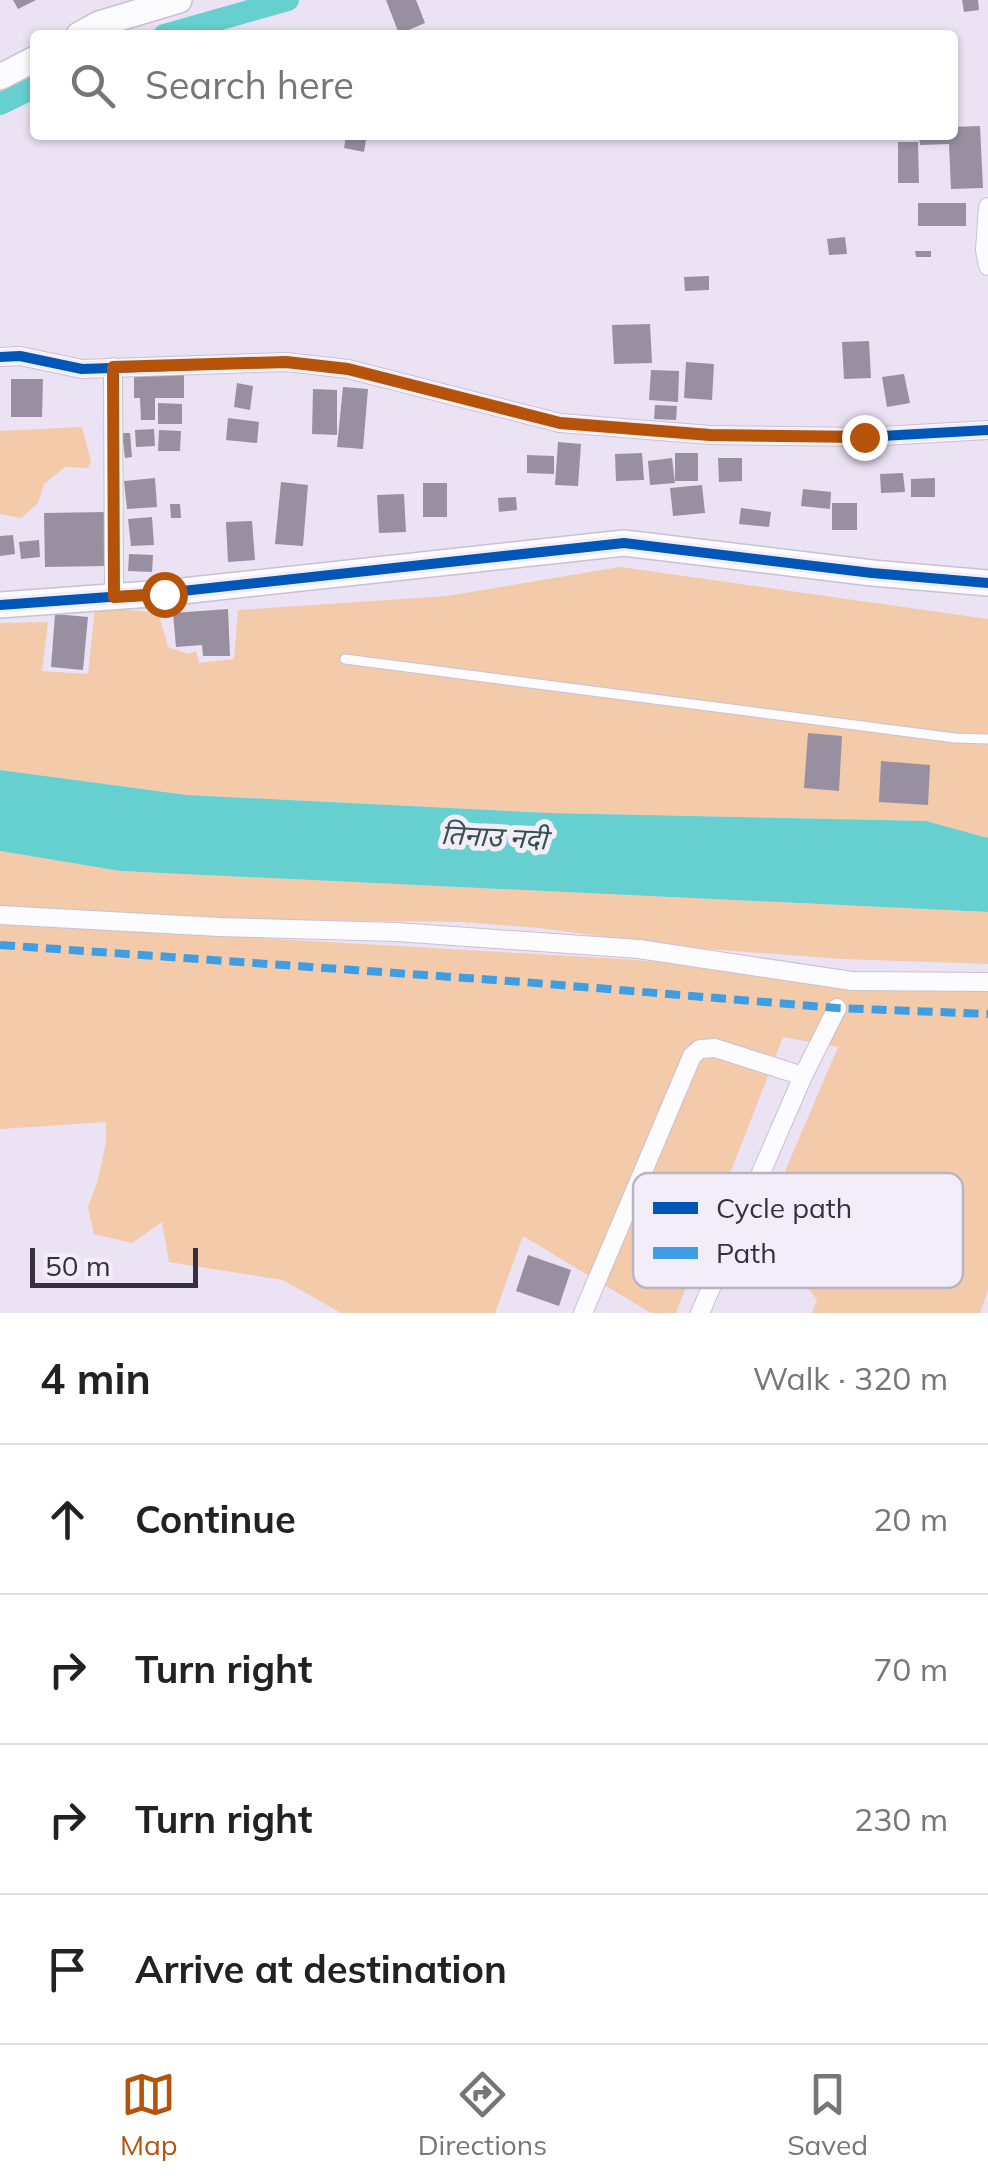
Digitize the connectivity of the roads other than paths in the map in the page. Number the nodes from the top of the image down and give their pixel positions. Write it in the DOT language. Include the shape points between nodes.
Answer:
graph roads {
  1 [pos="179,0"];
  2 [pos="88,30"];
  3 [pos="30,61"];
  4 [pos="0,77"];
  5 [pos="988,207"];
  6 [pos="988,266"];
  7 [pos="0,357"];
  8 [pos="113,367"];
  9 [pos="988,430"];
  10 [pos="988,583"];
  11 [pos="114,597"];
  12 [pos="0,605"];
  13 [pos="345,659"];
  14 [pos="988,739"];
  15 [pos="0,914"];
  16 [pos="988,982"];
  17 [pos="837,1008"];
  18 [pos="803,1076"];
  19 [pos="641,1173"];
  20 [pos="761,1173"];
  21 [pos="633,1191"];
  22 [pos="711,1288"];
  23 [pos="583,1313"];
  24 [pos="700,1313"];
  1 -- 2 [label="street"];
  3 -- 4 [label="street"];
  5 -- 6 [label="street"];
  7 -- 8 [label="street"];
  8 -- 9 [label="street" via="286,362 348,369 560,423 710,435"];
  8 -- 11 [label="street"];
  10 -- 11 [label="street" via="624,542"];
  11 -- 12 [label="street"];
  13 -- 14 [label="lane"];
  15 -- 16 [label="street" via="398,932 639,949 852,981"];
  17 -- 18 [label="street"];
  18 -- 19 [label="street" via="700,1048 678,1082"];
  18 -- 20 [label="street"];
  21 -- 23 [label="street"];
  22 -- 24 [label="street"];
}
